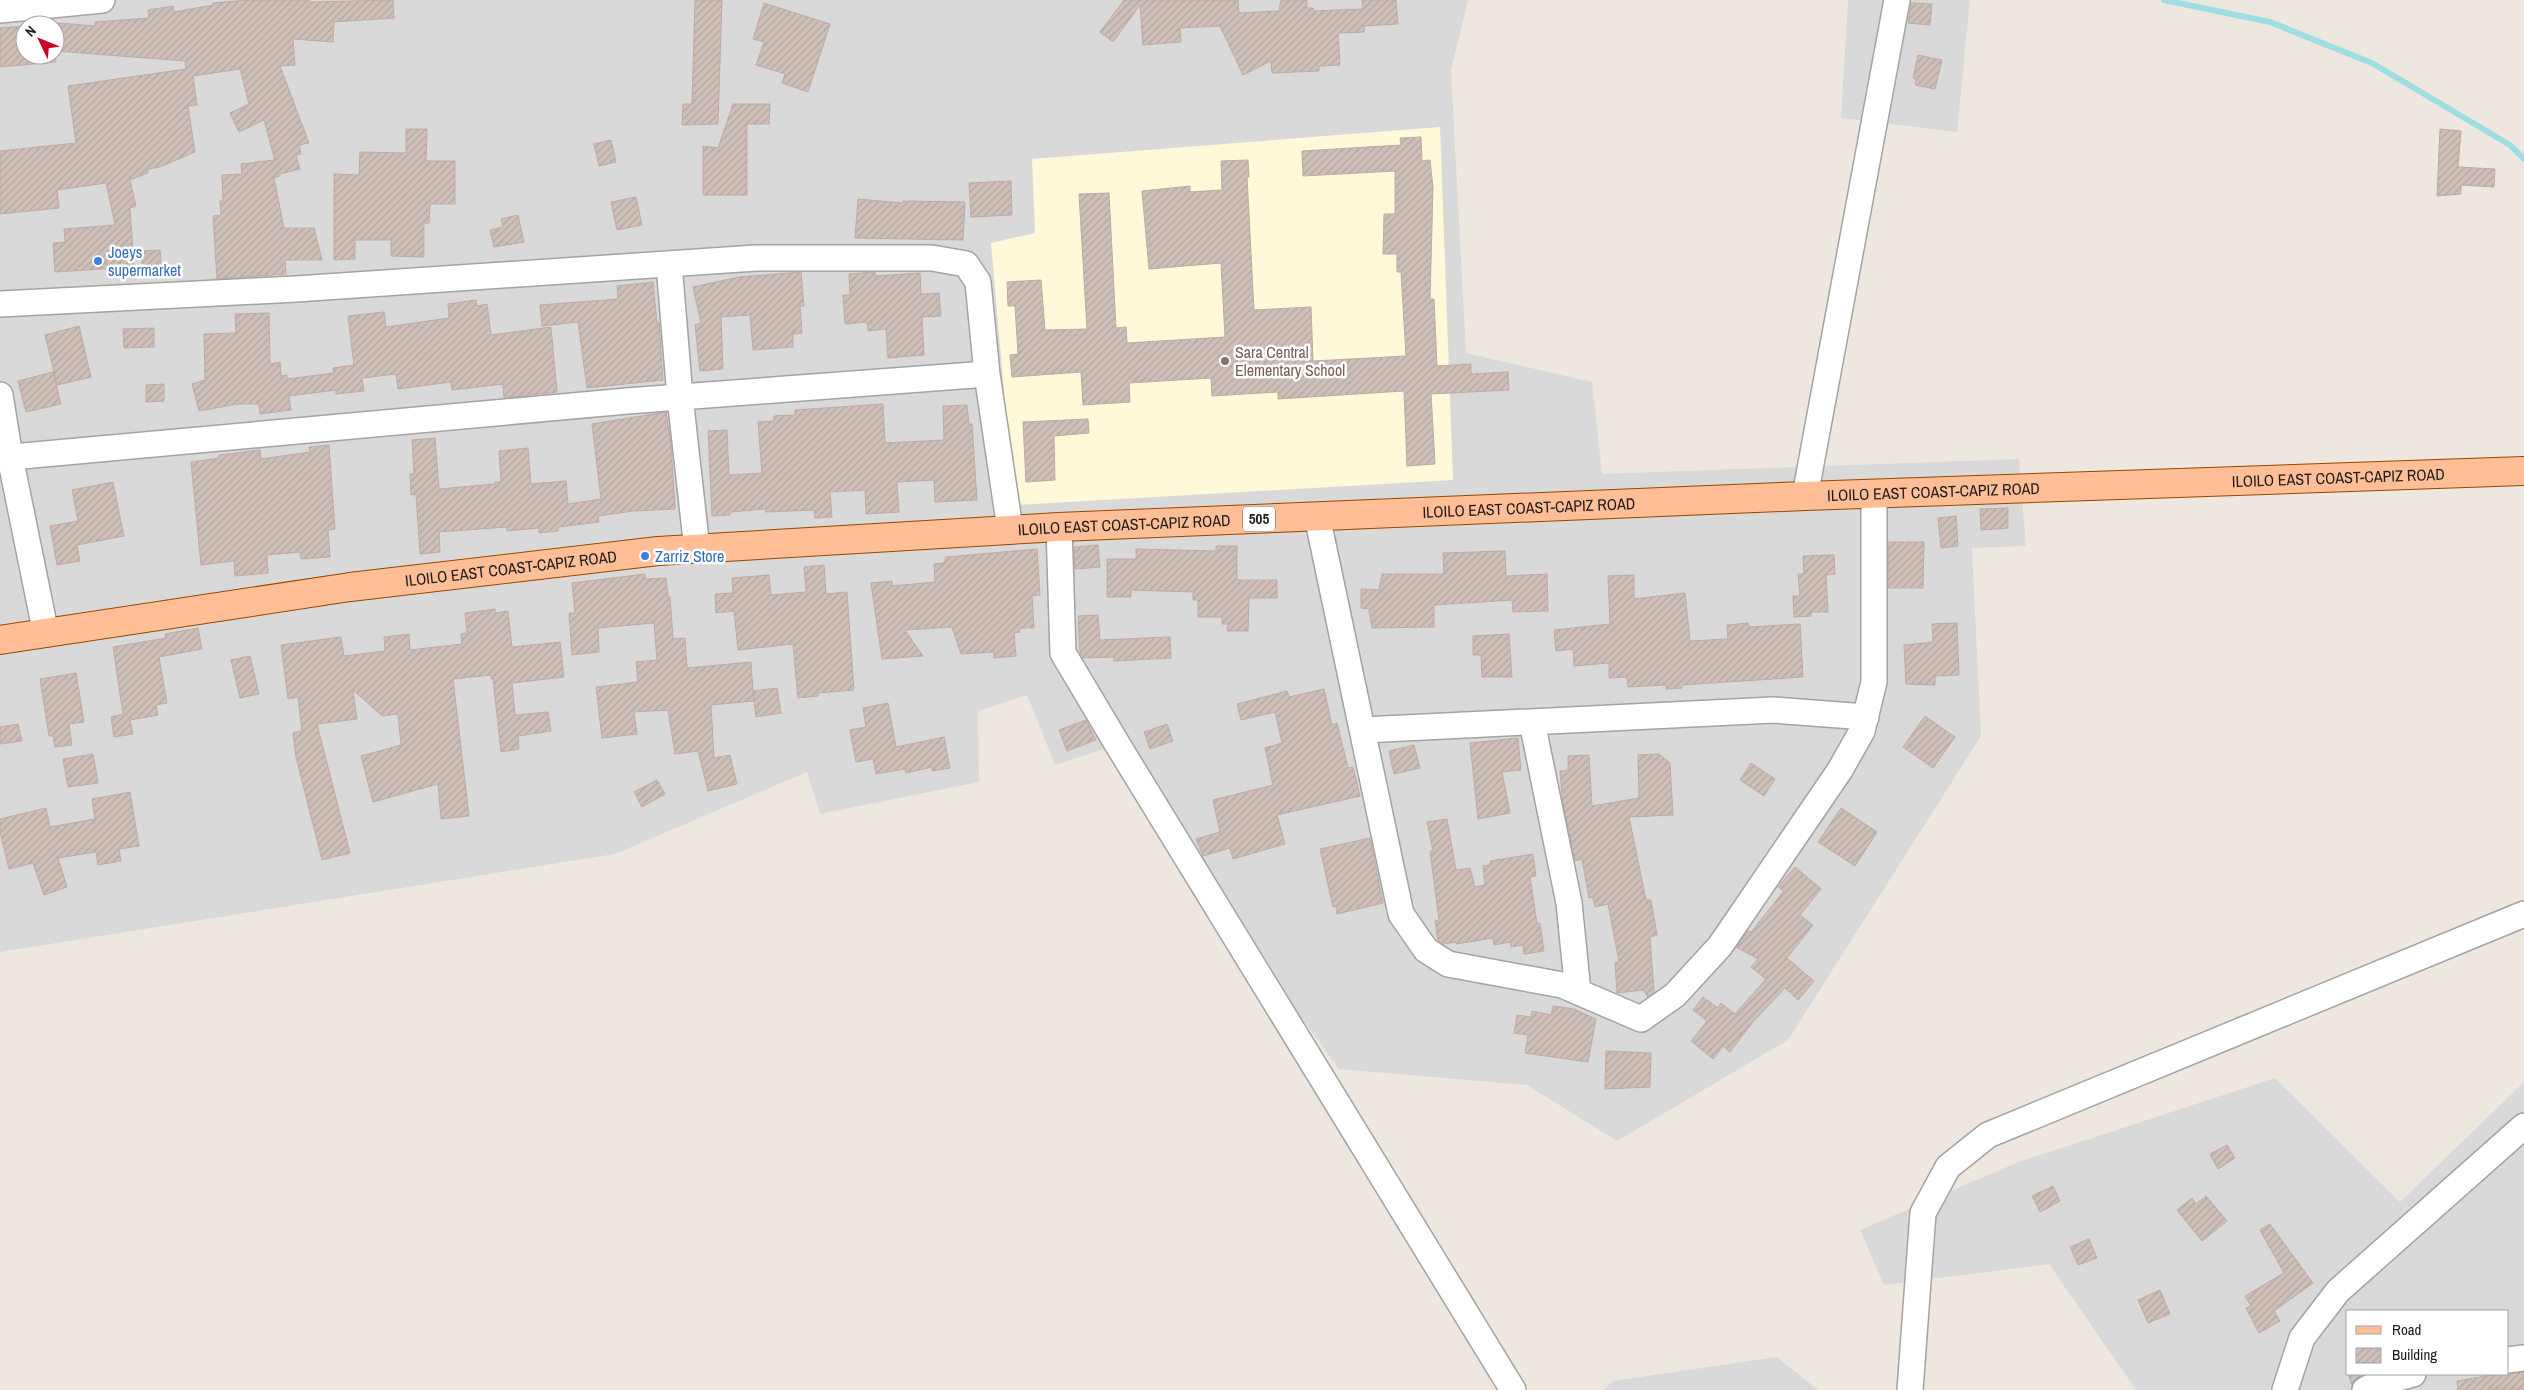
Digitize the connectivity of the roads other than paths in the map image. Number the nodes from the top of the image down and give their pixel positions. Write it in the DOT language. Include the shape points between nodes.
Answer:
graph roads {
  1 [pos="102,0"];
  2 [pos="1897,0"];
  3 [pos="0,10"];
  4 [pos="668,264"];
  5 [pos="0,304"];
  6 [pos="987,374"];
  7 [pos="0,396"];
  8 [pos="680,398"];
  9 [pos="5,457"];
  10 [pos="2524,471"];
  11 [pos="1874,495"];
  12 [pos="1805,496"];
  13 [pos="1317,516"];
  14 [pos="1059,527"];
  15 [pos="1010,529"];
  16 [pos="697,549"];
  17 [pos="46,634"];
  18 [pos="0,640"];
  19 [pos="1866,717"];
  20 [pos="1532,722"];
  21 [pos="1362,730"];
  22 [pos="2524,914"];
  23 [pos="1578,992"];
  24 [pos="2524,1126"];
  25 [pos="2524,1358"];
  26 [pos="2509,1360"];
  27 [pos="2409,1375"];
  28 [pos="1513,1390"];
  29 [pos="1910,1390"];
  30 [pos="2285,1390"];
  31 [pos="2365,1390"];
  1 -- 3 [label="street"];
  2 -- 12 [label="street"];
  4 -- 5 [label="street" via="296,289"];
  4 -- 6 [label="street" via="756,258 932,258 966,264 978,282"];
  4 -- 8 [label="street"];
  6 -- 8 [label="street"];
  6 -- 15 [label="street"];
  7 -- 9 [label="street"];
  8 -- 9 [label="street"];
  8 -- 16 [label="street"];
  9 -- 17 [label="street"];
  10 -- 11 [label="main road, ILOILO EAST COAST-CAPIZ ROAD / 505"];
  11 -- 12 [label="main road, ILOILO EAST COAST-CAPIZ ROAD / 505"];
  11 -- 19 [label="street" via="1874,682"];
  12 -- 13 [label="main road, ILOILO EAST COAST-CAPIZ ROAD / 505"];
  13 -- 14 [label="main road, ILOILO EAST COAST-CAPIZ ROAD / 505"];
  13 -- 21 [label="street"];
  14 -- 15 [label="main road, ILOILO EAST COAST-CAPIZ ROAD / 505"];
  14 -- 28 [label="street" via="1064,653"];
  15 -- 16 [label="main road, ILOILO EAST COAST-CAPIZ ROAD / 505"];
  16 -- 17 [label="main road, ILOILO EAST COAST-CAPIZ ROAD / 505" via="350,587"];
  17 -- 18 [label="main road, ILOILO EAST COAST-CAPIZ ROAD / 505"];
  19 -- 20 [label="street" via="1772,710"];
  19 -- 23 [label="street" via="1862,731 1840,770 1720,946 1675,995 1640,1019"];
  20 -- 21 [label="street"];
  20 -- 23 [label="street" via="1569,903"];
  21 -- 23 [label="street" via="1401,914 1426,950 1448,964"];
  22 -- 29 [label="street" via="1988,1135 1948,1167 1923,1212"];
  24 -- 30 [label="street" via="2338,1291 2302,1338"];
  25 -- 26 [label="street"];
  27 -- 31 [label="street"];
}
